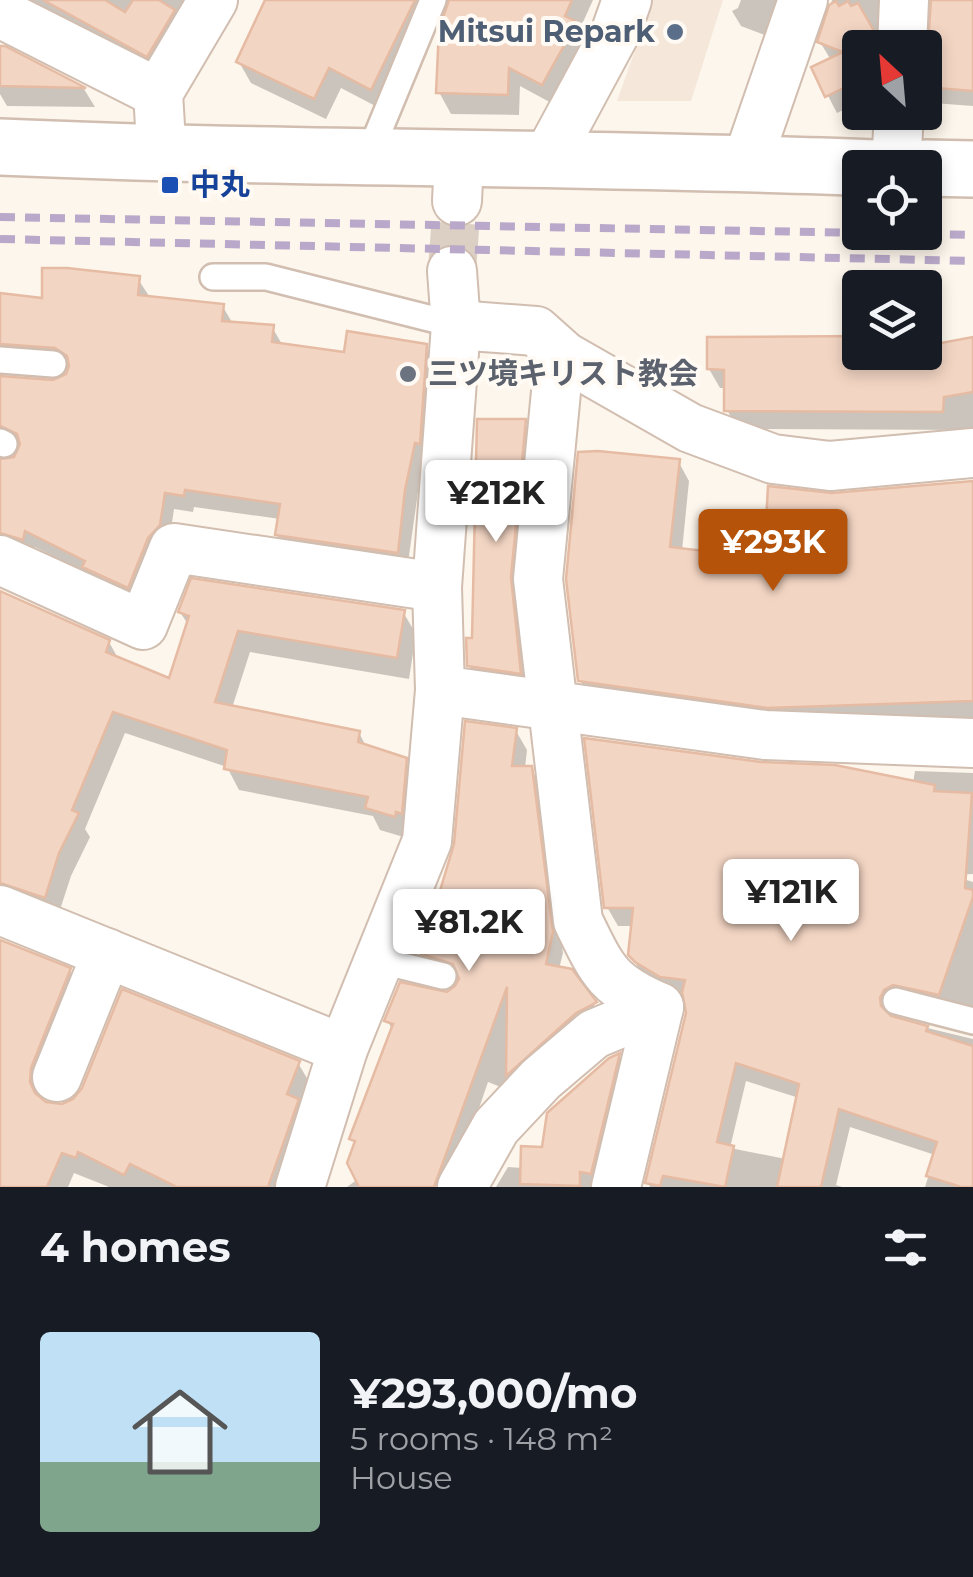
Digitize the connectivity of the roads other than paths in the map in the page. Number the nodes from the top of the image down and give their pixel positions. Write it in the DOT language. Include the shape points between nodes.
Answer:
graph roads {
  1 [pos="434,0"];
  2 [pos="627,0"];
  3 [pos="804,0"];
  4 [pos="904,0"];
  5 [pos="205,3"];
  6 [pos="0,14"];
  7 [pos="903,30"];
  8 [pos="158,93"];
  9 [pos="0,147"];
  10 [pos="158,154"];
  11 [pos="368,157"];
  12 [pos="547,159"];
  13 [pos="747,162"];
  14 [pos="842,166"];
  15 [pos="942,168"];
  16 [pos="973,169"];
  17 [pos="452,271"];
  18 [pos="213,277"];
  19 [pos="456,325"];
  20 [pos="564,356"];
  21 [pos="0,360"];
  22 [pos="53,364"];
  23 [pos="973,453"];
  24 [pos="0,560"];
  25 [pos="436,588"];
  26 [pos="440,690"];
  27 [pos="552,704"];
  28 [pos="973,742"];
  29 [pos="0,910"];
  30 [pos="107,953"];
  31 [pos="378,960"];
  32 [pos="442,976"];
  33 [pos="896,1000"];
  34 [pos="659,1007"];
  35 [pos="973,1021"];
  36 [pos="343,1049"];
  37 [pos="57,1078"];
  38 [pos="300,1187"];
  39 [pos="462,1187"];
  40 [pos="616,1187"];
  1 -- 11 [label="lane"];
  2 -- 12 [label="street"];
  3 -- 13 [label="street"];
  4 -- 7 [label="street"];
  5 -- 8 [label="street"];
  6 -- 8 [label="street"];
  8 -- 10 [label="street"];
  9 -- 10 [label="street"];
  10 -- 11 [label="street"];
  11 -- 12 [label="street" via="458,180"];
  12 -- 13 [label="street"];
  13 -- 14 [label="street"];
  15 -- 16 [label="street"];
  17 -- 19 [label="street"];
  18 -- 19 [label="lane" via="266,277"];
  19 -- 20 [label="street" via="536,331"];
  19 -- 25 [label="street"];
  20 -- 23 [label="street" via="690,428 773,459 830,466"];
  20 -- 27 [label="street" via="538,577"];
  21 -- 22 [label="lane"];
  24 -- 25 [label="street" via="143,625 174,548"];
  25 -- 26 [label="street"];
  26 -- 27 [label="street"];
  26 -- 31 [label="street" via="427,840"];
  27 -- 28 [label="street" via="765,735"];
  27 -- 34 [label="street" via="578,922 601,969 626,993"];
  29 -- 30 [label="street"];
  30 -- 36 [label="street"];
  30 -- 37 [label="street"];
  31 -- 32 [label="lane"];
  31 -- 36 [label="street"];
  33 -- 35 [label="lane"];
  34 -- 39 [label="street" via="594,1034 541,1079 496,1127"];
  34 -- 40 [label="street"];
  36 -- 38 [label="street"];
}
